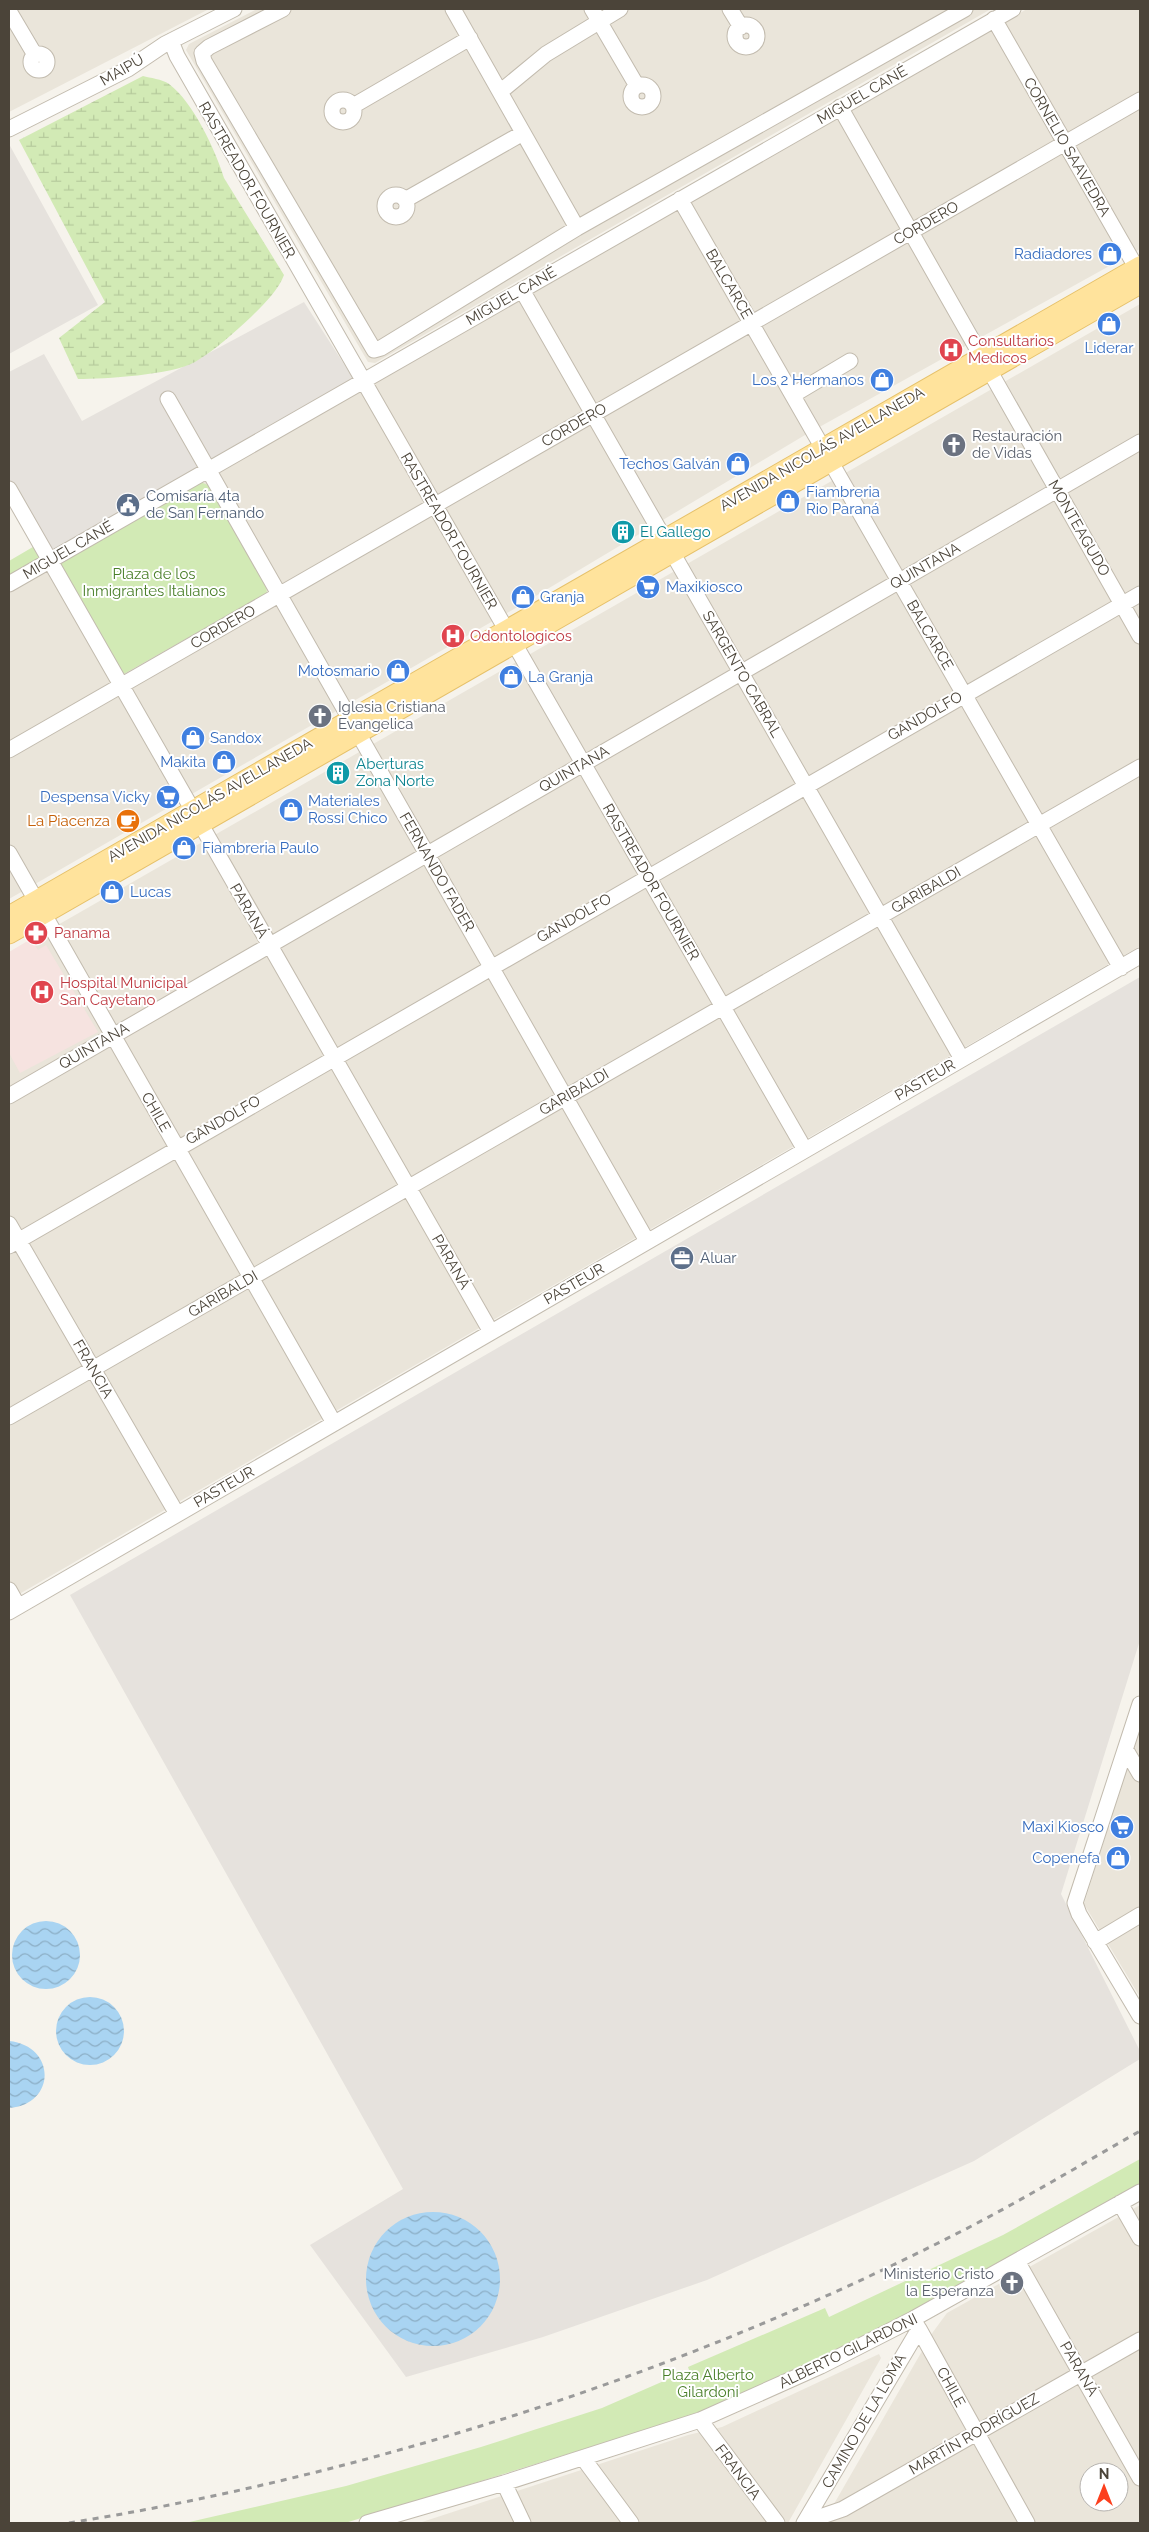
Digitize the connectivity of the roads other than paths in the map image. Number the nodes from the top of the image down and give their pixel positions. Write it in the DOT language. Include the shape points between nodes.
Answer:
graph roads {
  1 [pos="234,9"];
  2 [pos="283,9"];
  3 [pos="453,9"];
  4 [pos="620,9"];
  5 [pos="730,9"];
  6 [pos="964,9"];
  7 [pos="1012,9"];
  8 [pos="9,11"];
  9 [pos="598,13"];
  10 [pos="994,19"];
  11 [pos="741,27"];
  12 [pos="470,38"];
  13 [pos="172,40"];
  14 [pos="35,55"];
  15 [pos="637,86"];
  16 [pos="497,87"];
  17 [pos="1140,100"];
  18 [pos="352,106"];
  19 [pos="840,108"];
  20 [pos="9,129"];
  21 [pos="523,133"];
  22 [pos="1065,143"];
  23 [pos="680,199"];
  24 [pos="405,200"];
  25 [pos="577,228"];
  26 [pos="911,232"];
  27 [pos="1139,273"];
  28 [pos="522,290"];
  29 [pos="752,323"];
  30 [pos="850,361"];
  31 [pos="986,364"];
  32 [pos="363,381"];
  33 [pos="793,395"];
  34 [pos="168,399"];
  35 [pos="593,414"];
  36 [pos="1140,442"];
  37 [pos="827,455"];
  38 [pos="208,470"];
  39 [pos="9,489"];
  40 [pos="1057,490"];
  41 [pos="434,505"];
  42 [pos="669,547"];
  43 [pos="48,562"];
  44 [pos="899,581"];
  45 [pos="9,584"];
  46 [pos="1140,594"];
  47 [pos="279,595"];
  48 [pos="1122,604"];
  49 [pos="1140,636"];
  50 [pos="510,637"];
  51 [pos="741,672"];
  52 [pos="120,686"];
  53 [pos="964,694"];
  54 [pos="354,727"];
  55 [pos="9,750"];
  56 [pos="583,764"];
  57 [pos="1140,767"];
  58 [pos="805,785"];
  59 [pos="196,818"];
  60 [pos="1039,825"];
  61 [pos="9,853"];
  62 [pos="427,854"];
  63 [pos="648,876"];
  64 [pos="40,907"];
  65 [pos="9,916"];
  66 [pos="880,916"];
  67 [pos="9,934"];
  68 [pos="269,945"];
  69 [pos="1140,956"];
  70 [pos="491,966"];
  71 [pos="1121,968"];
  72 [pos="723,1007"];
  73 [pos="113,1036"];
  74 [pos="333,1057"];
  75 [pos="962,1059"];
  76 [pos="9,1096"];
  77 [pos="565,1097"];
  78 [pos="176,1147"];
  79 [pos="805,1150"];
  80 [pos="408,1187"];
  81 [pos="9,1224"];
  82 [pos="647,1241"];
  83 [pos="14,1243"];
  84 [pos="251,1278"];
  85 [pos="491,1332"];
  86 [pos="93,1368"];
  87 [pos="9,1417"];
  88 [pos="334,1424"];
  89 [pos="177,1514"];
  90 [pos="9,1590"];
  91 [pos="13,1609"];
  92 [pos="1139,1712"];
  93 [pos="1126,1750"];
  94 [pos="1140,1774"];
  95 [pos="1140,1915"];
  96 [pos="1095,1942"];
  97 [pos="1140,2016"];
  98 [pos="1140,2192"];
  99 [pos="1120,2203"];
  100 [pos="1140,2238"];
  101 [pos="1018,2261"];
  102 [pos="916,2324"];
  103 [pos="1140,2340"];
  104 [pos="1081,2374"];
  105 [pos="700,2420"];
  106 [pos="977,2433"];
  107 [pos="583,2458"];
  108 [pos="1140,2478"];
  109 [pos="504,2483"];
  110 [pos="805,2522"];
  111 [pos="367,2523"];
  112 [pos="523,2523"];
  113 [pos="631,2523"];
  114 [pos="777,2523"];
  115 [pos="1028,2523"];
  1 -- 13 [label="street, MAIPÚ"];
  2 -- 25 [label="street" via="202,53 374,350"];
  3 -- 12 [label="street"];
  4 -- 9 [label="street"];
  5 -- 11 [label="street"];
  6 -- 25 [label="street"];
  7 -- 10 [label="street, MIGUEL CANÉ"];
  8 -- 14 [label="street"];
  9 -- 15 [label="street"];
  9 -- 16 [label="street"];
  10 -- 19 [label="street, MIGUEL CANÉ"];
  10 -- 22 [label="street, CORNELIO SAAVEDRA"];
  12 -- 16 [label="street"];
  12 -- 18 [label="street"];
  13 -- 20 [label="street, MAIPÚ" via="128,69"];
  13 -- 32 [label="street, RASTREADOR FOURNIER" via="176,56"];
  16 -- 21 [label="street"];
  17 -- 22 [label="street, CORDERO"];
  19 -- 23 [label="street, MIGUEL CANÉ"];
  19 -- 26 [label="street, MONTEAGUDO"];
  21 -- 24 [label="street"];
  21 -- 25 [label="street"];
  22 -- 26 [label="street, CORDERO"];
  22 -- 27 [label="street, CORNELIO SAAVEDRA"];
  23 -- 28 [label="street, MIGUEL CANÉ"];
  23 -- 29 [label="street, BALCARCE"];
  26 -- 29 [label="street, CORDERO"];
  26 -- 31 [label="street, MONTEAGUDO"];
  27 -- 31 [label="main road, AVENIDA NICOLÁS AVELLANEDA"];
  28 -- 32 [label="street, MIGUEL CANÉ"];
  28 -- 35 [label="street, SARGENTO CABRAL"];
  29 -- 33 [label="street, BALCARCE"];
  29 -- 35 [label="street, CORDERO"];
  30 -- 33 [label="street"];
  31 -- 37 [label="main road, AVENIDA NICOLÁS AVELLANEDA"];
  31 -- 40 [label="street, MONTEAGUDO"];
  32 -- 38 [label="street, MIGUEL CANÉ"];
  32 -- 41 [label="street, RASTREADOR FOURNIER"];
  33 -- 37 [label="street, BALCARCE"];
  34 -- 38 [label="street, FERNANDO FADER"];
  35 -- 41 [label="street, CORDERO"];
  35 -- 42 [label="street, SARGENTO CABRAL"];
  36 -- 40 [label="street, QUINTANA"];
  37 -- 42 [label="main road, AVENIDA NICOLÁS AVELLANEDA"];
  37 -- 44 [label="street, BALCARCE"];
  38 -- 43 [label="street, MIGUEL CANÉ"];
  38 -- 47 [label="street, FERNANDO FADER"];
  39 -- 43 [label="street, PARANÁ"];
  40 -- 44 [label="street, QUINTANA"];
  40 -- 48 [label="street, MONTEAGUDO"];
  41 -- 47 [label="street, CORDERO"];
  41 -- 50 [label="street, RASTREADOR FOURNIER"];
  42 -- 50 [label="main road, AVENIDA NICOLÁS AVELLANEDA"];
  42 -- 51 [label="street, SARGENTO CABRAL"];
  43 -- 45 [label="street, MIGUEL CANÉ"];
  43 -- 52 [label="street, PARANÁ"];
  44 -- 51 [label="street, QUINTANA"];
  44 -- 53 [label="street, BALCARCE"];
  46 -- 48 [label="street, GANDOLFO"];
  47 -- 52 [label="street, CORDERO"];
  47 -- 54 [label="street, FERNANDO FADER"];
  48 -- 49 [label="street, MONTEAGUDO"];
  48 -- 53 [label="street, GANDOLFO"];
  50 -- 54 [label="main road, AVENIDA NICOLÁS AVELLANEDA"];
  50 -- 56 [label="street, RASTREADOR FOURNIER"];
  51 -- 56 [label="street, QUINTANA"];
  51 -- 58 [label="street, SARGENTO CABRAL"];
  52 -- 55 [label="street, CORDERO"];
  52 -- 59 [label="street, PARANÁ"];
  53 -- 58 [label="street, GANDOLFO"];
  53 -- 60 [label="street, BALCARCE"];
  54 -- 59 [label="main road, AVENIDA NICOLÁS AVELLANEDA"];
  54 -- 62 [label="street, FERNANDO FADER"];
  56 -- 62 [label="street, QUINTANA"];
  56 -- 63 [label="street, RASTREADOR FOURNIER"];
  57 -- 60 [label="street, GARIBALDI"];
  58 -- 63 [label="street, GANDOLFO"];
  58 -- 66 [label="street, SARGENTO CABRAL"];
  59 -- 64 [label="main road, AVENIDA NICOLÁS AVELLANEDA"];
  59 -- 68 [label="street, PARANÁ"];
  60 -- 66 [label="street, GARIBALDI"];
  60 -- 71 [label="street, BALCARCE"];
  61 -- 64 [label="street, CHILE"];
  62 -- 68 [label="street, QUINTANA"];
  62 -- 70 [label="street, FERNANDO FADER"];
  63 -- 70 [label="street, GANDOLFO"];
  63 -- 72 [label="street, RASTREADOR FOURNIER"];
  64 -- 65 [label="main road, AVENIDA NICOLÁS AVELLANEDA"];
  64 -- 67 [label="main road, AVENIDA NICOLÁS AVELLANEDA"];
  64 -- 73 [label="street, CHILE"];
  66 -- 72 [label="street, GARIBALDI"];
  66 -- 75 [label="street, SARGENTO CABRAL"];
  68 -- 73 [label="street, QUINTANA"];
  68 -- 74 [label="street, PARANÁ"];
  69 -- 71 [label="street, PASTEUR"];
  70 -- 74 [label="street, GANDOLFO"];
  70 -- 77 [label="street, FERNANDO FADER"];
  71 -- 75 [label="street, PASTEUR"];
  72 -- 77 [label="street, GARIBALDI"];
  72 -- 79 [label="street, RASTREADOR FOURNIER"];
  73 -- 76 [label="street, QUINTANA"];
  73 -- 78 [label="street, CHILE"];
  74 -- 78 [label="street, GANDOLFO"];
  74 -- 80 [label="street, PARANÁ"];
  75 -- 79 [label="street, PASTEUR"];
  77 -- 80 [label="street, GARIBALDI"];
  77 -- 82 [label="street, FERNANDO FADER"];
  78 -- 83 [label="street, GANDOLFO"];
  78 -- 84 [label="street, CHILE"];
  79 -- 82 [label="street, PASTEUR"];
  80 -- 84 [label="street, GARIBALDI"];
  80 -- 85 [label="street, PARANÁ"];
  81 -- 83 [label="street, FRANCIA"];
  82 -- 85 [label="street, PASTEUR"];
  83 -- 86 [label="street, FRANCIA"];
  84 -- 86 [label="street, GARIBALDI"];
  84 -- 88 [label="street, CHILE"];
  85 -- 88 [label="street, PASTEUR"];
  86 -- 87 [label="street, GARIBALDI"];
  86 -- 89 [label="street, FRANCIA"];
  88 -- 89 [label="street, PASTEUR"];
  89 -- 91 [label="street, PASTEUR"];
  90 -- 91 [label="street"];
  92 -- 93 [label="street"];
  93 -- 94 [label="street"];
  93 -- 96 [label="street" via="1075,1902"];
  95 -- 96 [label="street"];
  96 -- 97 [label="street"];
  98 -- 99 [label="street, ALBERTO GILARDONI"];
  99 -- 100 [label="street"];
  99 -- 101 [label="street, ALBERTO GILARDONI"];
  101 -- 102 [label="street, ALBERTO GILARDONI"];
  101 -- 104 [label="street, PARANÁ"];
  102 -- 105 [label="street, ALBERTO GILARDONI"];
  102 -- 106 [label="street, CHILE"];
  102 -- 110 [label="street, CAMINO DE LA LOMA"];
  103 -- 104 [label="street, MARTÍN RODRÍGUEZ"];
  104 -- 106 [label="street, MARTÍN RODRÍGUEZ"];
  104 -- 108 [label="street, PARANÁ"];
  105 -- 107 [label="street, ALBERTO GILARDONI"];
  105 -- 114 [label="street, FRANCIA"];
  106 -- 110 [label="street, MARTÍN RODRÍGUEZ" via="843,2509"];
  106 -- 115 [label="street, CHILE"];
  107 -- 109 [label="street, ALBERTO GILARDONI"];
  107 -- 113 [label="street"];
  109 -- 111 [label="street, ALBERTO GILARDONI"];
  109 -- 112 [label="street"];
}
